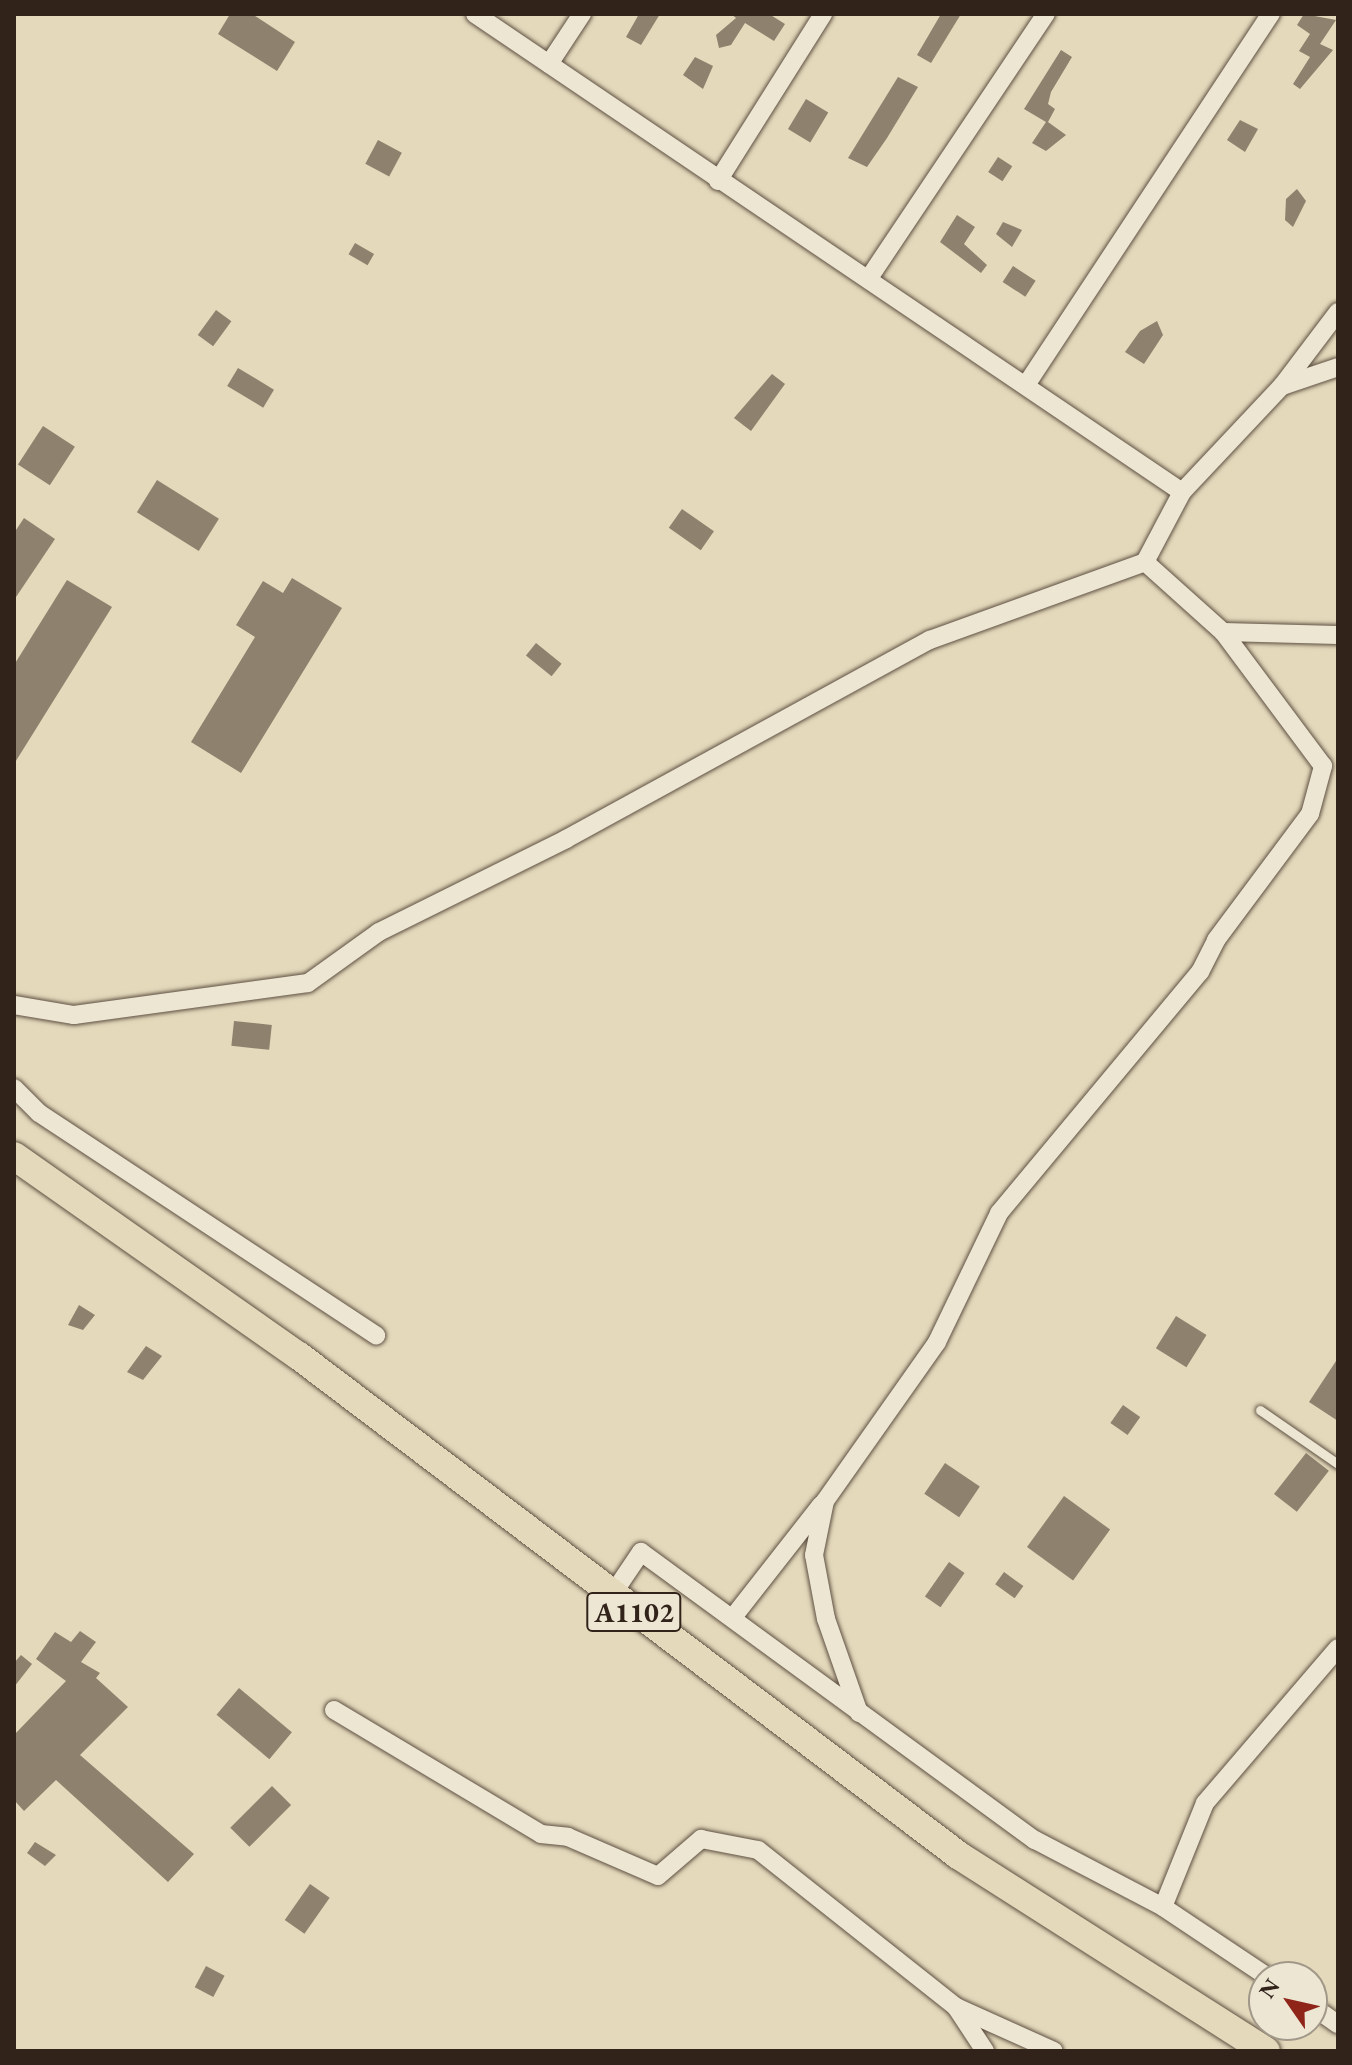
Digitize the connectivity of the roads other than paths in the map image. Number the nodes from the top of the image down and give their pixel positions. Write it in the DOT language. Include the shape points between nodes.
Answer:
graph roads {
  1 [pos="475,14"];
  2 [pos="582,14"];
  3 [pos="823,14"];
  4 [pos="1046,14"];
  5 [pos="1271,14"];
  6 [pos="549,64"];
  7 [pos="718,181"];
  8 [pos="869,278"];
  9 [pos="1338,312"];
  10 [pos="1338,367"];
  11 [pos="1026,385"];
  12 [pos="1282,386"];
  13 [pos="1182,492"];
  14 [pos="1145,562"];
  15 [pos="1223,632"];
  16 [pos="1338,635"];
  17 [pos="14,1005"];
  18 [pos="14,1088"];
  19 [pos="14,1156"];
  20 [pos="376,1335"];
  21 [pos="1260,1410"];
  22 [pos="1338,1464"];
  23 [pos="825,1501"];
  24 [pos="612,1595"];
  25 [pos="734,1616"];
  26 [pos="1338,1648"];
  27 [pos="334,1710"];
  28 [pos="859,1713"];
  29 [pos="1163,1907"];
  30 [pos="1248,1964"];
  31 [pos="956,2007"];
  32 [pos="985,2051"];
  33 [pos="1054,2051"];
  34 [pos="1266,2051"];
  1 -- 6 [label="street"];
  2 -- 6 [label="street"];
  3 -- 7 [label="street"];
  4 -- 8 [label="street"];
  5 -- 11 [label="street"];
  6 -- 7 [label="street"];
  7 -- 8 [label="street"];
  8 -- 11 [label="street"];
  9 -- 12 [label="street"];
  10 -- 12 [label="street"];
  11 -- 13 [label="street"];
  12 -- 13 [label="street"];
  13 -- 14 [label="street"];
  14 -- 15 [label="street"];
  14 -- 17 [label="street" via="930,640 566,839 379,932 308,983 74,1015"];
  15 -- 16 [label="street"];
  15 -- 23 [label="street" via="1323,766 1310,814 1216,940 1200,972 1140,1037 999,1213 937,1342"];
  18 -- 20 [label="street" via="39,1113"];
  19 -- 24 [label="main road, A1102" via="299,1356"];
  21 -- 22 [label="lane"];
  23 -- 25 [label="street"];
  23 -- 28 [label="street" via="814,1555 826,1619"];
  24 -- 25 [label="street" via="641,1552"];
  24 -- 34 [label="main road, A1102" via="958,1855"];
  25 -- 28 [label="street"];
  26 -- 29 [label="street" via="1205,1803"];
  27 -- 31 [label="street" via="541,1834 568,1837 658,1876 701,1839 758,1850"];
  28 -- 29 [label="street" via="1035,1840"];
  29 -- 30 [label="street"];
  31 -- 32 [label="street"];
  31 -- 33 [label="street"];
}
